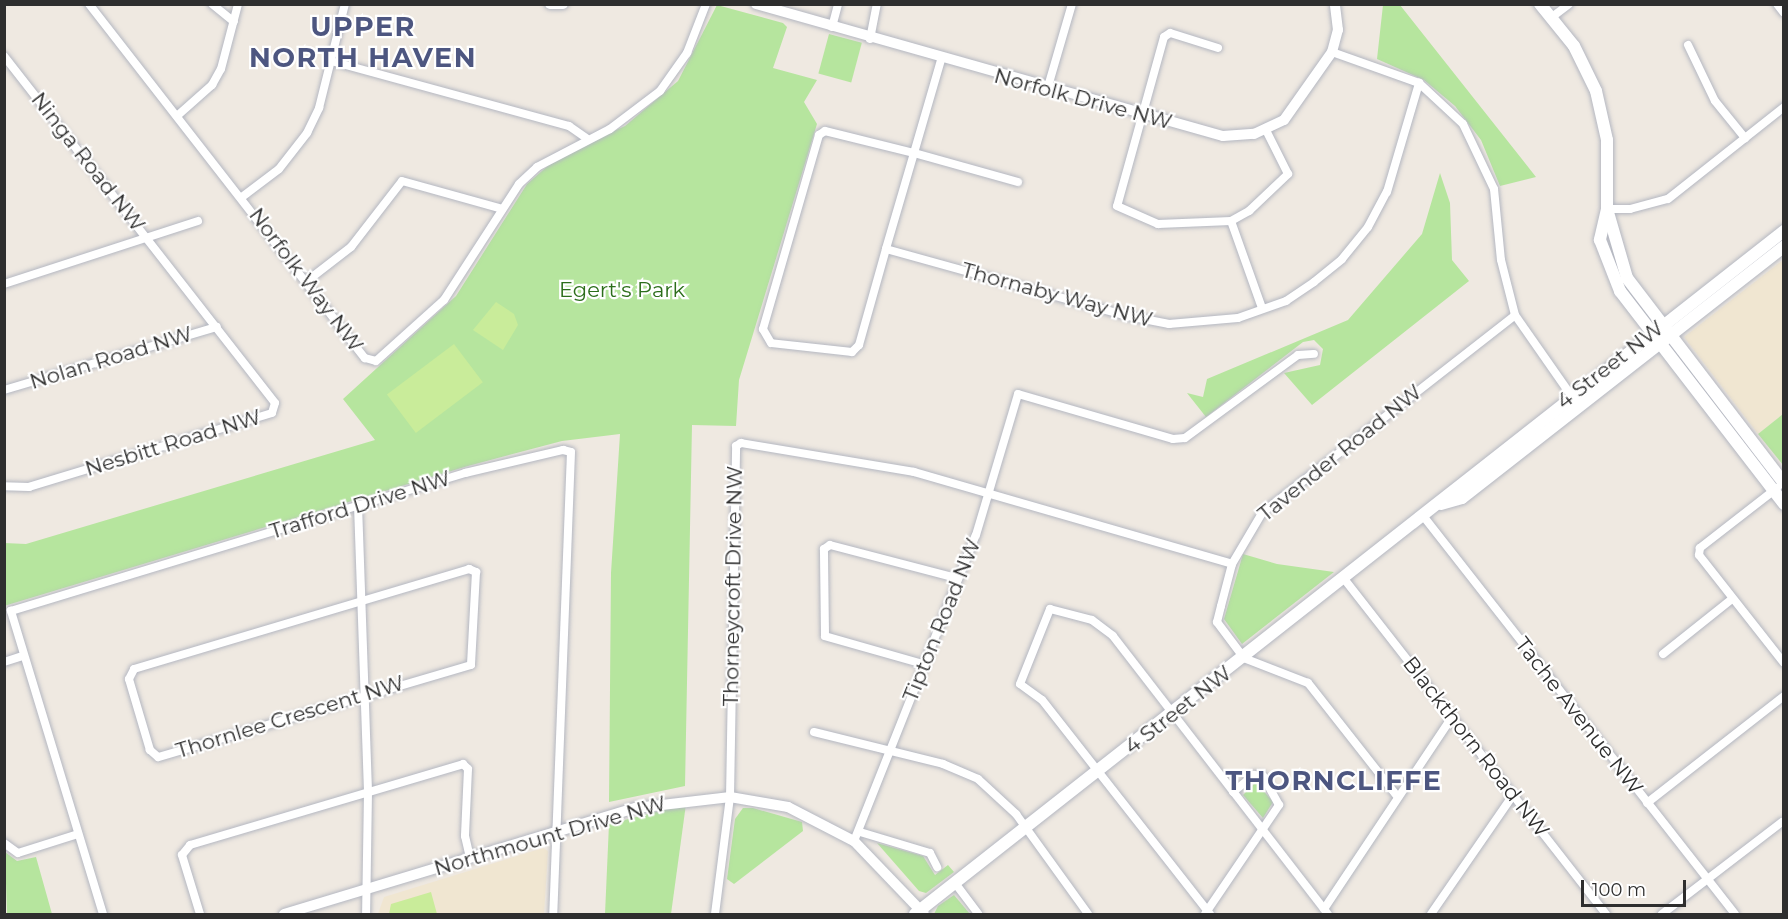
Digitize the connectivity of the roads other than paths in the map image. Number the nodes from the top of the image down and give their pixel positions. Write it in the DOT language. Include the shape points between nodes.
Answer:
graph roads {
  1 [pos="89,4"];
  2 [pos="212,4"];
  3 [pos="238,4"];
  4 [pos="345,4"];
  5 [pos="550,4"];
  6 [pos="563,4"];
  7 [pos="706,4"];
  8 [pos="756,4"];
  9 [pos="838,4"];
  10 [pos="877,4"];
  11 [pos="1071,4"];
  12 [pos="1335,4"];
  13 [pos="1540,4"];
  14 [pos="1569,4"];
  15 [pos="1777,4"];
  16 [pos="1784,13"];
  17 [pos="1552,17"];
  18 [pos="234,22"];
  19 [pos="832,27"];
  20 [pos="870,39"];
  21 [pos="1688,45"];
  22 [pos="1218,48"];
  23 [pos="1332,52"];
  24 [pos="4,56"];
  25 [pos="941,60"];
  26 [pos="331,61"];
  27 [pos="1419,83"];
  28 [pos="1047,90"];
  29 [pos="1784,107"];
  30 [pos="1142,115"];
  31 [pos="177,116"];
  32 [pos="1266,130"];
  33 [pos="586,138"];
  34 [pos="1744,138"];
  35 [pos="914,153"];
  36 [pos="1018,182"];
  37 [pos="242,197"];
  38 [pos="1607,209"];
  39 [pos="502,210"];
  40 [pos="198,221"];
  41 [pos="1231,221"];
  42 [pos="1784,231"];
  43 [pos="150,240"];
  44 [pos="1784,246"];
  45 [pos="886,249"];
  46 [pos="307,281"];
  47 [pos="4,284"];
  48 [pos="1262,308"];
  49 [pos="1632,308"];
  50 [pos="1515,315"];
  51 [pos="217,327"];
  52 [pos="1661,334"];
  53 [pos="1634,347"];
  54 [pos="1314,354"];
  55 [pos="4,390"];
  56 [pos="1575,400"];
  57 [pos="4,486"];
  58 [pos="1780,486"];
  59 [pos="991,494"];
  60 [pos="1784,504"];
  61 [pos="358,506"];
  62 [pos="1424,517"];
  63 [pos="1232,564"];
  64 [pos="957,578"];
  65 [pos="1345,580"];
  66 [pos="1732,599"];
  67 [pos="363,600"];
  68 [pos="1663,654"];
  69 [pos="22,656"];
  70 [pos="1244,658"];
  71 [pos="4,662"];
  72 [pos="1784,663"];
  73 [pos="923,664"];
  74 [pos="364,693"];
  75 [pos="1784,696"];
  76 [pos="1172,715"];
  77 [pos="1452,717"];
  78 [pos="814,732"];
  79 [pos="891,751"];
  80 [pos="1099,771"];
  81 [pos="368,792"];
  82 [pos="1233,792"];
  83 [pos="1513,795"];
  84 [pos="1397,796"];
  85 [pos="730,797"];
  86 [pos="1647,803"];
  87 [pos="1782,822"];
  88 [pos="1026,828"];
  89 [pos="557,830"];
  90 [pos="1262,830"];
  91 [pos="78,834"];
  92 [pos="857,836"];
  93 [pos="4,843"];
  94 [pos="470,857"];
  95 [pos="937,867"];
  96 [pos="1707,879"];
  97 [pos="955,884"];
  98 [pos="368,888"];
  99 [pos="1326,912"];
  100 [pos="920,913"];
  101 [pos="1207,914"];
  102 [pos="103,915"];
  103 [pos="200,915"];
  104 [pos="284,915"];
  105 [pos="366,915"];
  106 [pos="553,915"];
  107 [pos="715,915"];
  108 [pos="978,915"];
  109 [pos="1088,915"];
  110 [pos="1431,915"];
  111 [pos="1606,915"];
  112 [pos="1662,915"];
  113 [pos="1735,915"];
  1 -- 31 [label="street, Norfolk Way NW"];
  2 -- 18 [label="street"];
  3 -- 18 [label="street"];
  4 -- 26 [label="street"];
  5 -- 6 [label="street"];
  7 -- 33 [label="street, Norfolk Way NW" via="687,53 660,91 634,114"];
  8 -- 19 [label="street, Norfolk Drive NW"];
  9 -- 19 [label="street"];
  10 -- 20 [label="street"];
  11 -- 28 [label="street"];
  12 -- 23 [label="street, Norfolk Drive NW" via="1338,30"];
  13 -- 17 [label="main road"];
  14 -- 17 [label="street"];
  15 -- 16 [label="street"];
  17 -- 38 [label="main road" via="1581,57 1596,91 1607,140"];
  18 -- 31 [label="street" via="212,85"];
  19 -- 20 [label="street, Norfolk Drive NW"];
  20 -- 25 [label="street, Norfolk Drive NW"];
  21 -- 34 [label="street" via="1715,101"];
  22 -- 30 [label="street" via="1170,33 1164,37"];
  23 -- 27 [label="street"];
  23 -- 32 [label="street, Norfolk Drive NW" via="1284,120"];
  24 -- 43 [label="street, Ninga Road NW"];
  25 -- 28 [label="street, Norfolk Drive NW"];
  25 -- 35 [label="street"];
  26 -- 33 [label="street" via="568,126"];
  26 -- 37 [label="street" via="307,133 279,169"];
  27 -- 48 [label="street, Thornaby Way NW" via="1387,192 1368,226 1342,259 1314,282"];
  27 -- 50 [label="street" via="1463,124 1485,161"];
  28 -- 30 [label="street, Norfolk Drive NW"];
  29 -- 34 [label="street"];
  30 -- 32 [label="street, Norfolk Drive NW" via="1223,136"];
  30 -- 41 [label="street" via="1116,206 1158,224"];
  31 -- 37 [label="street, Norfolk Way NW"];
  32 -- 41 [label="street" via="1288,174"];
  33 -- 39 [label="street, Norfolk Way NW" via="537,167"];
  34 -- 38 [label="street" via="1659,203"];
  35 -- 36 [label="street"];
  35 -- 45 [label="street"];
  35 -- 45 [label="street" via="825,131 819,135 763,329 771,344 852,352 859,345"];
  37 -- 46 [label="street, Norfolk Way NW"];
  38 -- 49 [label="main road" via="1600,225 1603,254"];
  38 -- 52 [label="main road" via="1621,266"];
  39 -- 46 [label="street" via="402,181 351,247"];
  39 -- 46 [label="street, Norfolk Way NW" via="450,293 376,361 365,358"];
  40 -- 43 [label="street"];
  41 -- 48 [label="street"];
  42 -- 52 [label="main road, 4 Street NW"];
  43 -- 47 [label="street"];
  43 -- 51 [label="street, Nesbitt Road NW"];
  44 -- 52 [label="main road, 4 Street NW"];
  45 -- 48 [label="street, Thornaby Way NW" via="1168,324 1238,318"];
  49 -- 52 [label="main road"];
  49 -- 53 [label="main road" via="1638,326"];
  50 -- 56 [label="street"];
  50 -- 63 [label="street, Tavender Road NW" via="1262,513"];
  51 -- 55 [label="street, Nolan Road NW"];
  51 -- 57 [label="street, Nesbitt Road NW" via="275,403 272,413 29,487"];
  52 -- 53 [label="main road, 4 Street NW"];
  52 -- 56 [label="main road, 4 Street NW"];
  52 -- 58 [label="main road"];
  53 -- 56 [label="main road, 4 Street NW"];
  54 -- 59 [label="street, Tipton Road NW" via="1299,355 1185,438 1173,440 1018,394"];
  56 -- 62 [label="main road, 4 Street NW" via="1462,498 1441,504"];
  58 -- 60 [label="main road"];
  58 -- 66 [label="street" via="1700,548 1699,555"];
  59 -- 63 [label="street, Thorneycroft Drive NW"];
  59 -- 64 [label="street, Tipton Road NW"];
  59 -- 85 [label="street, Thorneycroft Drive NW" via="865,460 772,446 736,446"];
  61 -- 67 [label="street"];
  61 -- 69 [label="street, Trafford Drive NW" via="11,611"];
  61 -- 89 [label="street, Trafford Drive NW" via="465,473 571,452"];
  62 -- 65 [label="main road, 4 Street NW"];
  62 -- 86 [label="street, Tache Avenue NW"];
  63 -- 70 [label="street, Tavender Road NW" via="1217,622"];
  64 -- 73 [label="street, Tipton Road NW"];
  64 -- 73 [label="street" via="830,545 824,549 825,636"];
  65 -- 70 [label="main road, 4 Street NW"];
  65 -- 77 [label="street, Blackthorn Road NW"];
  66 -- 68 [label="street"];
  66 -- 72 [label="street"];
  67 -- 74 [label="street"];
  67 -- 74 [label="street, Thornlee Crescent NW" via="469,568 476,572 471,665"];
  67 -- 74 [label="street, Thornlee Crescent NW" via="135,669 129,679 150,750 158,756"];
  69 -- 71 [label="street"];
  69 -- 91 [label="street, Trafford Drive NW"];
  70 -- 76 [label="main road, 4 Street NW"];
  70 -- 84 [label="street" via="1312,687"];
  73 -- 79 [label="street, Tipton Road NW"];
  74 -- 81 [label="street"];
  75 -- 86 [label="street"];
  76 -- 80 [label="main road, 4 Street NW"];
  76 -- 80 [label="street" via="1103,627 1057,608 1047,610 1020,684 1042,700"];
  76 -- 82 [label="street"];
  77 -- 83 [label="street, Blackthorn Road NW"];
  77 -- 84 [label="street"];
  78 -- 79 [label="street"];
  79 -- 88 [label="street" via="978,779"];
  79 -- 92 [label="street, Tipton Road NW"];
  80 -- 88 [label="main road, 4 Street NW"];
  80 -- 101 [label="street"];
  81 -- 94 [label="street" via="463,764 468,769 465,836"];
  81 -- 98 [label="street"];
  81 -- 103 [label="street" via="190,845 182,855"];
  82 -- 90 [label="street"];
  82 -- 90 [label="street" via="1254,775 1263,776 1279,805"];
  83 -- 110 [label="street"];
  83 -- 111 [label="street, Blackthorn Road NW"];
  84 -- 99 [label="street"];
  85 -- 89 [label="street, Northmount Drive NW" via="674,800"];
  85 -- 92 [label="street, Northmount Drive NW" via="788,807"];
  85 -- 107 [label="street, Thorneycroft Drive NW"];
  86 -- 96 [label="street, Tache Avenue NW"];
  87 -- 96 [label="street"];
  88 -- 97 [label="main road, 4 Street NW"];
  88 -- 109 [label="street"];
  89 -- 94 [label="street, Northmount Drive NW"];
  89 -- 106 [label="street, Trafford Drive NW"];
  90 -- 99 [label="street"];
  90 -- 101 [label="street"];
  91 -- 93 [label="street" via="18,853"];
  91 -- 102 [label="street, Trafford Drive NW"];
  92 -- 95 [label="street" via="930,853"];
  92 -- 100 [label="street, Northmount Drive NW"];
  94 -- 98 [label="street, Northmount Drive NW"];
  96 -- 112 [label="street"];
  96 -- 113 [label="street, Tache Avenue NW"];
  97 -- 100 [label="main road, 4 Street NW"];
  97 -- 108 [label="street"];
  98 -- 104 [label="street, Northmount Drive NW"];
  98 -- 105 [label="street"];
}
